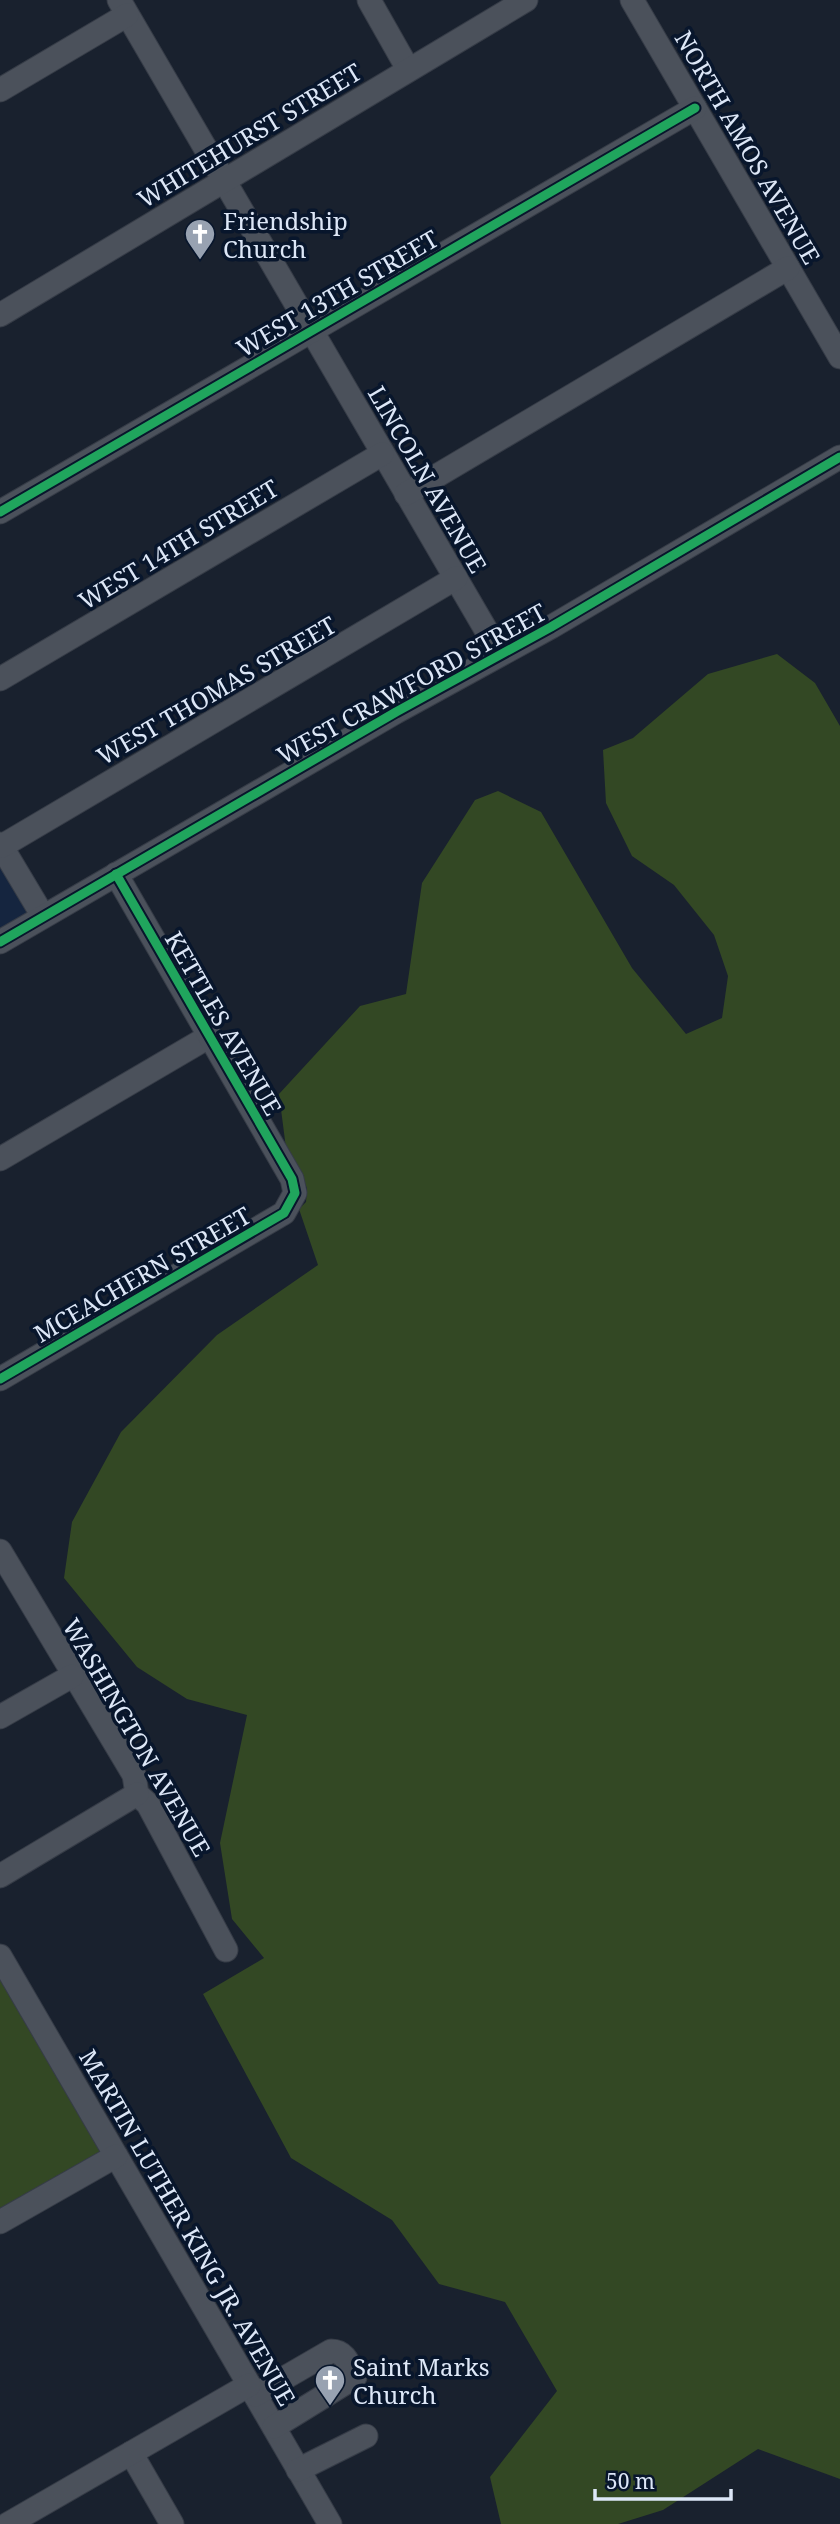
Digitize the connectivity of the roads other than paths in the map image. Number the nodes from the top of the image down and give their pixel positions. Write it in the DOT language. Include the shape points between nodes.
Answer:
graph roads {
  1 [pos="369,0"];
  2 [pos="526,0"];
  3 [pos="632,0"];
  4 [pos="123,8"];
  5 [pos="408,69"];
  6 [pos="0,90"];
  7 [pos="695,108"];
  8 [pos="223,179"];
  9 [pos="788,268"];
  10 [pos="0,315"];
  11 [pos="311,330"];
  12 [pos="840,358"];
  13 [pos="382,454"];
  14 [pos="840,457"];
  15 [pos="406,494"];
  16 [pos="0,512"];
  17 [pos="456,578"];
  18 [pos="500,654"];
  19 [pos="0,679"];
  20 [pos="1,845"];
  21 [pos="116,874"];
  22 [pos="43,916"];
  23 [pos="0,942"];
  24 [pos="210,1036"];
  25 [pos="0,1159"];
  26 [pos="295,1193"];
  27 [pos="0,1379"];
  28 [pos="0,1553"];
  29 [pos="72,1676"];
  30 [pos="0,1717"];
  31 [pos="137,1794"];
  32 [pos="0,1876"];
  33 [pos="226,1950"];
  34 [pos="0,1956"];
  35 [pos="116,2156"];
  36 [pos="0,2222"];
  37 [pos="252,2390"];
  38 [pos="274,2427"];
  39 [pos="366,2436"];
  40 [pos="131,2453"];
  41 [pos="298,2470"];
  42 [pos="8,2524"];
  43 [pos="172,2524"];
  44 [pos="330,2524"];
  1 -- 5 [label="street"];
  2 -- 5 [label="street, WHITEHURST STREET"];
  3 -- 7 [label="street, NORTH AMOS AVENUE"];
  4 -- 6 [label="street"];
  4 -- 8 [label="street, LINCOLN AVENUE"];
  5 -- 8 [label="street, WHITEHURST STREET"];
  7 -- 9 [label="street, NORTH AMOS AVENUE"];
  7 -- 11 [label="street, WEST 13TH STREET"];
  8 -- 10 [label="street, WHITEHURST STREET" via="215,189"];
  8 -- 11 [label="street, LINCOLN AVENUE"];
  9 -- 12 [label="street, NORTH AMOS AVENUE"];
  9 -- 15 [label="street"];
  11 -- 13 [label="street, LINCOLN AVENUE"];
  11 -- 16 [label="street, WEST 13TH STREET"];
  13 -- 15 [label="street, LINCOLN AVENUE"];
  13 -- 19 [label="street, WEST 14TH STREET"];
  14 -- 18 [label="street, WEST CRAWFORD STREET"];
  15 -- 17 [label="street, LINCOLN AVENUE"];
  17 -- 18 [label="street, LINCOLN AVENUE"];
  17 -- 20 [label="street, WEST THOMAS STREET"];
  18 -- 21 [label="street, WEST CRAWFORD STREET"];
  20 -- 22 [label="street"];
  21 -- 22 [label="street, WEST CRAWFORD STREET"];
  21 -- 24 [label="street, KETTLES AVENUE"];
  22 -- 23 [label="street, WEST CRAWFORD STREET"];
  24 -- 25 [label="street"];
  24 -- 26 [label="street, KETTLES AVENUE" via="292,1179"];
  26 -- 27 [label="street, MCEACHERN STREET" via="284,1213"];
  28 -- 29 [label="street, WASHINGTON AVENUE"];
  29 -- 30 [label="street"];
  29 -- 31 [label="street, WASHINGTON AVENUE" via="134,1775"];
  31 -- 32 [label="street"];
  31 -- 33 [label="street, WASHINGTON AVENUE" via="148,1804"];
  34 -- 35 [label="street, MARTIN LUTHER KING JR. AVENUE"];
  35 -- 36 [label="street"];
  35 -- 37 [label="street, MARTIN LUTHER KING JR. AVENUE"];
  37 -- 38 [label="street, MARTIN LUTHER KING JR. AVENUE"];
  37 -- 38 [label="street" via="331,2351 345,2357 355,2377"];
  37 -- 40 [label="street"];
  38 -- 41 [label="street, MARTIN LUTHER KING JR. AVENUE"];
  39 -- 41 [label="street"];
  40 -- 42 [label="street"];
  40 -- 43 [label="street"];
  41 -- 44 [label="street, MARTIN LUTHER KING JR. AVENUE"];
}
